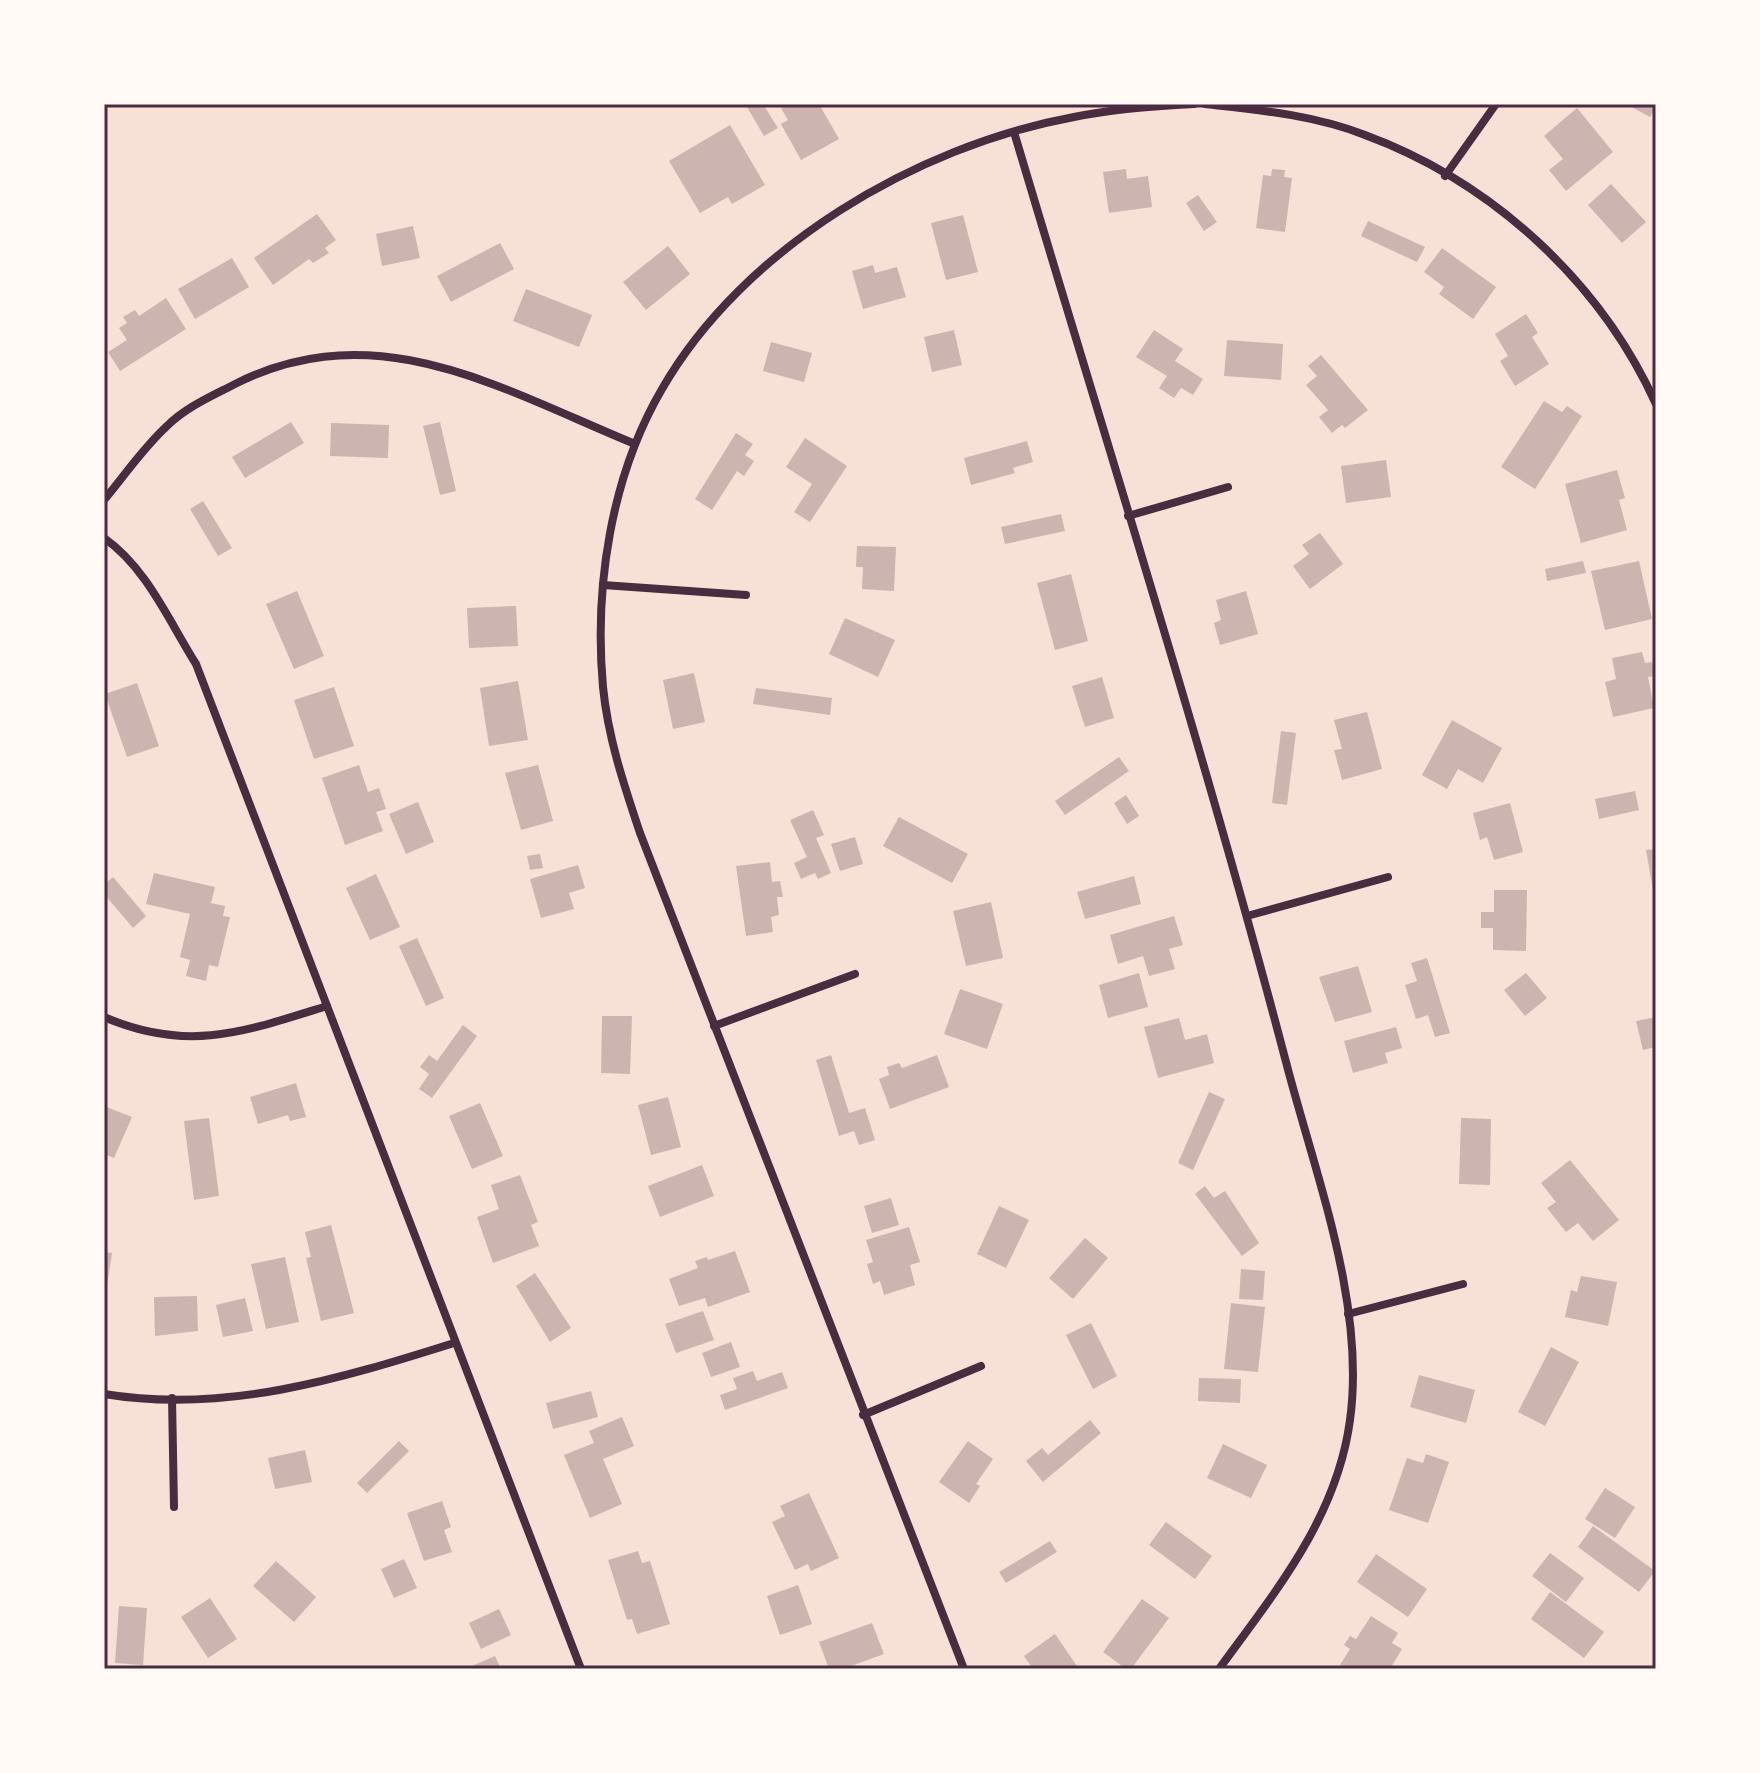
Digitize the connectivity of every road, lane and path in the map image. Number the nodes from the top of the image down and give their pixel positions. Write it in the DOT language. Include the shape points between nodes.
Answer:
graph roads {
  1 [pos="1194,104"];
  2 [pos="1205,104"];
  3 [pos="1496,104"];
  4 [pos="1014,132"];
  5 [pos="1445,176"];
  6 [pos="1656,404"];
  7 [pos="635,444"];
  8 [pos="1228,487"];
  9 [pos="104,500"];
  10 [pos="1128,516"];
  11 [pos="104,538"];
  12 [pos="603,585"];
  13 [pos="746,595"];
  14 [pos="1388,877"];
  15 [pos="1247,916"];
  16 [pos="855,974"];
  17 [pos="327,1006"];
  18 [pos="104,1017"];
  19 [pos="714,1026"];
  20 [pos="1463,1284"];
  21 [pos="1348,1314"];
  22 [pos="454,1343"];
  23 [pos="981,1366"];
  24 [pos="104,1394"];
  25 [pos="172,1398"];
  26 [pos="863,1415"];
  27 [pos="174,1507"];
  28 [pos="581,1669"];
  29 [pos="964,1669"];
  30 [pos="1219,1669"];
  1 -- 4 [label="street" via="1072,117"];
  2 -- 5 [label="street" via="1283,112 1363,134"];
  3 -- 5 [label="street"];
  4 -- 7 [label="street" via="912,170 785,247 697,338 662,389"];
  4 -- 10 [label="street"];
  5 -- 6 [label="street" via="1496,206 1552,253 1608,318"];
  7 -- 9 [label="street" via="419,360 335,354 266,368 202,400 170,423"];
  7 -- 12 [label="street" via="611,531"];
  8 -- 10 [label="street"];
  10 -- 15 [label="street"];
  11 -- 17 [label="street" via="140,574 196,664"];
  12 -- 13 [label="street"];
  12 -- 19 [label="street" via="603,688 617,765"];
  14 -- 15 [label="street"];
  15 -- 21 [label="street" via="1341,1268"];
  16 -- 19 [label="street"];
  17 -- 18 [label="street" via="268,1025 193,1038 153,1036"];
  17 -- 22 [label="street"];
  19 -- 26 [label="street"];
  20 -- 21 [label="street"];
  21 -- 30 [label="street" via="1354,1386 1343,1464 1314,1532 1274,1597"];
  22 -- 25 [label="street" via="286,1391 224,1399"];
  22 -- 28 [label="street"];
  23 -- 26 [label="street"];
  24 -- 25 [label="street"];
  25 -- 27 [label="street"];
  26 -- 29 [label="street"];
}
